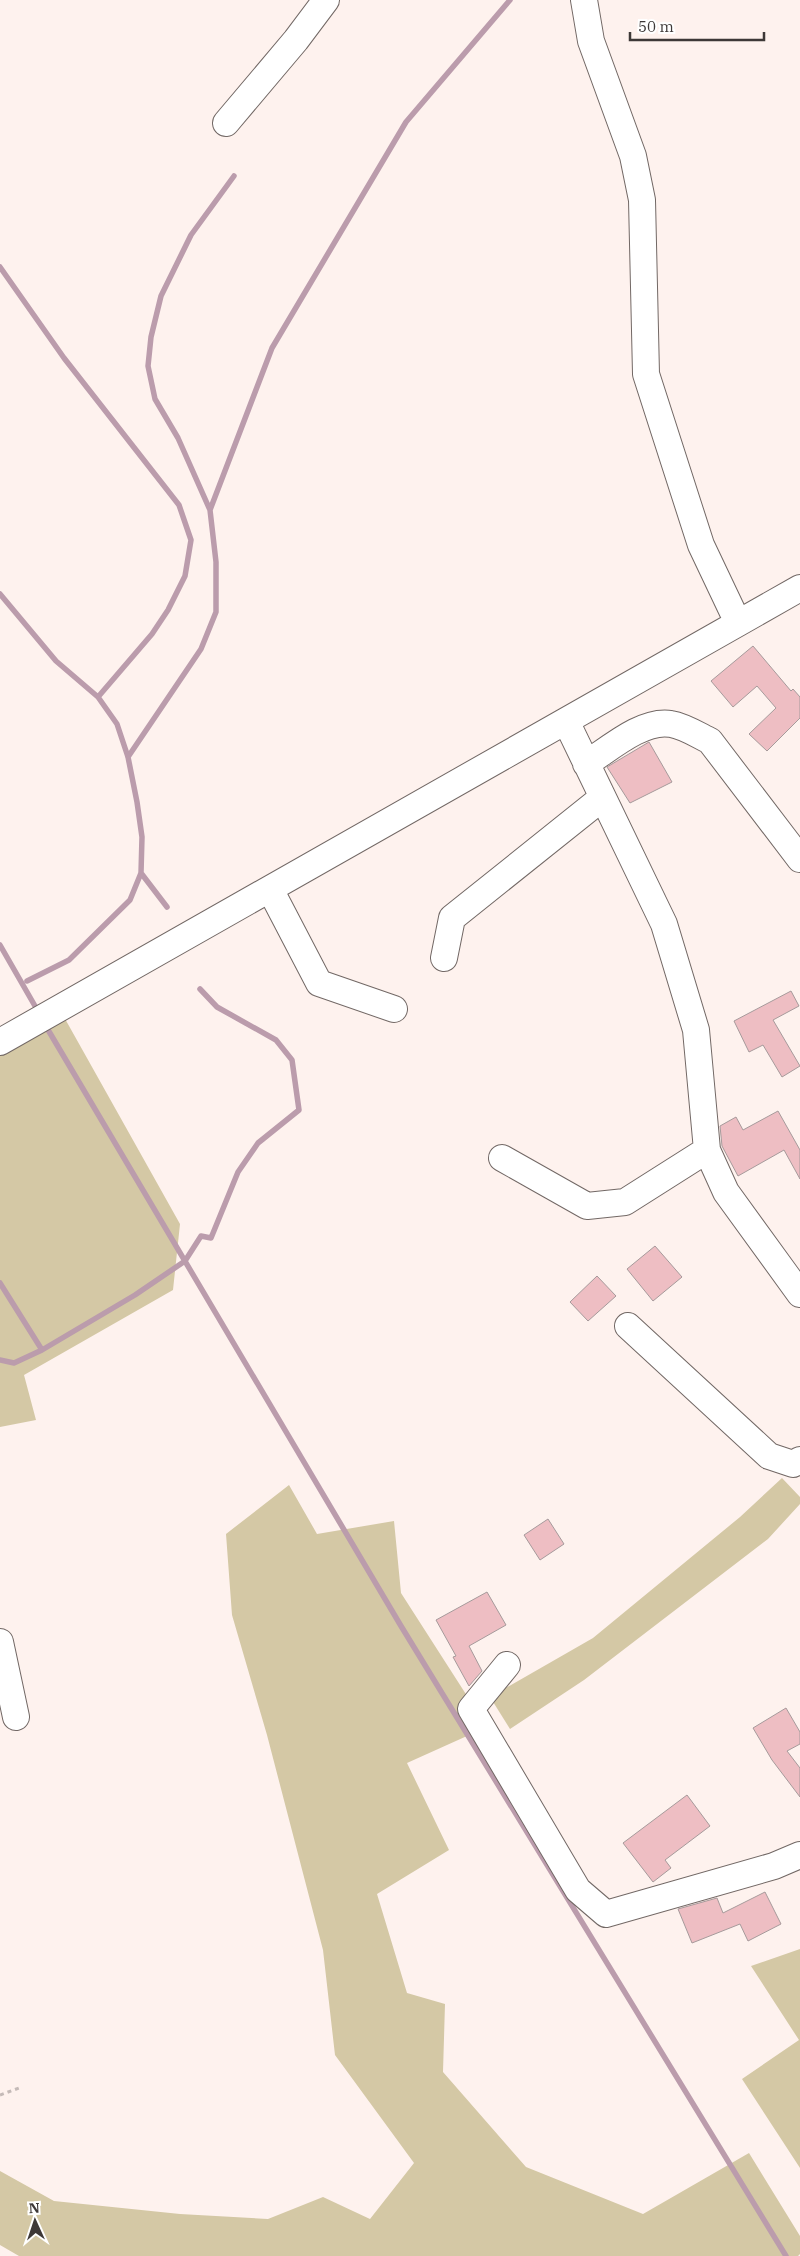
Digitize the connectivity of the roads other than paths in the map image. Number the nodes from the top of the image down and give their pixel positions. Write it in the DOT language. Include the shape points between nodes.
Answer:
graph roads {
  1 [pos="326,0"];
  2 [pos="584,0"];
  3 [pos="226,123"];
  4 [pos="800,588"];
  5 [pos="738,623"];
  6 [pos="566,721"];
  7 [pos="586,764"];
  8 [pos="602,798"];
  9 [pos="800,859"];
  10 [pos="270,889"];
  11 [pos="444,958"];
  12 [pos="394,1009"];
  13 [pos="0,1042"];
  14 [pos="707,1150"];
  15 [pos="502,1158"];
  16 [pos="800,1294"];
  17 [pos="628,1326"];
  18 [pos="800,1460"];
  19 [pos="0,1642"];
  20 [pos="507,1665"];
  21 [pos="16,1718"];
  22 [pos="800,1854"];
  1 -- 3 [label="street"];
  2 -- 5 [label="street" via="591,41 633,156 642,200 646,374 701,545"];
  4 -- 5 [label="street"];
  5 -- 6 [label="street"];
  6 -- 7 [label="street"];
  6 -- 10 [label="street"];
  7 -- 8 [label="street"];
  7 -- 9 [label="street" via="647,725 670,724 688,730 710,741"];
  8 -- 11 [label="street" via="452,918"];
  8 -- 14 [label="street" via="664,924 696,1030"];
  10 -- 12 [label="street" via="319,983"];
  10 -- 13 [label="street"];
  14 -- 15 [label="street" via="626,1202 587,1206"];
  14 -- 16 [label="street" via="726,1192"];
  17 -- 18 [label="street" via="769,1456 793,1464"];
  19 -- 21 [label="street"];
  20 -- 22 [label="street" via="471,1709 578,1890 606,1914 774,1866"];
}
